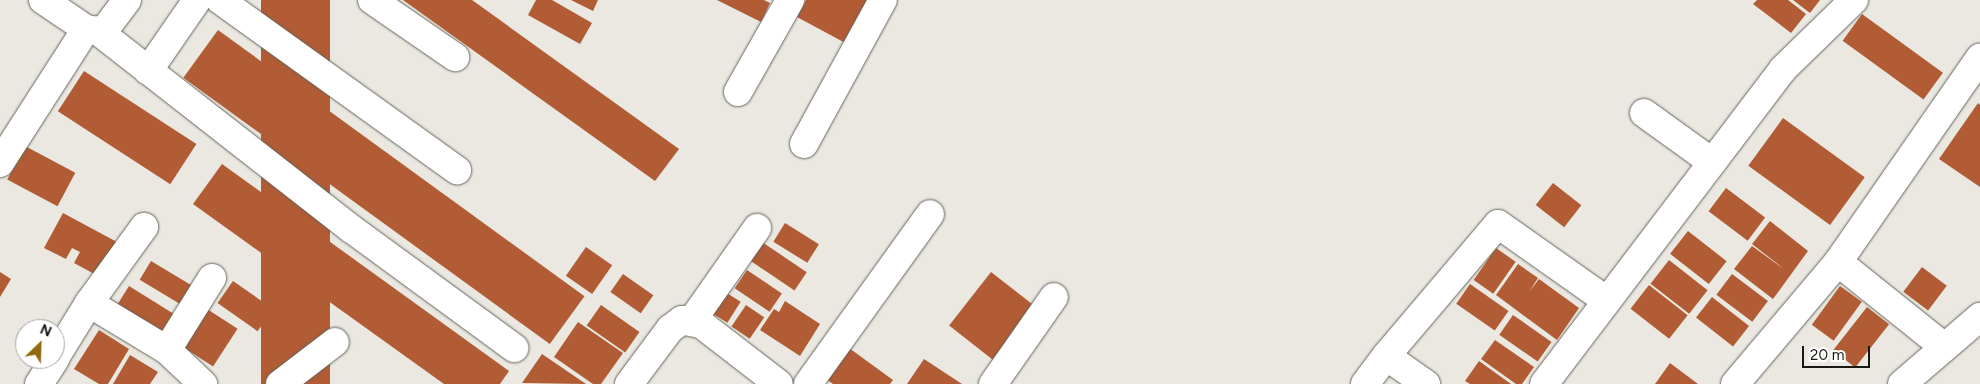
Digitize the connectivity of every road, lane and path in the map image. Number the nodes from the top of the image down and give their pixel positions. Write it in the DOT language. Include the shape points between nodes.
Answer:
graph roads {
  1 [pos="43,0"];
  2 [pos="127,0"];
  3 [pos="198,0"];
  4 [pos="220,0"];
  5 [pos="372,0"];
  6 [pos="790,0"];
  7 [pos="883,0"];
  8 [pos="1854,0"];
  9 [pos="92,30"];
  10 [pos="455,57"];
  11 [pos="1980,58"];
  12 [pos="148,71"];
  13 [pos="738,92"];
  14 [pos="1644,113"];
  15 [pos="804,144"];
  16 [pos="0,162"];
  17 [pos="1712,162"];
  18 [pos="457,170"];
  19 [pos="930,214"];
  20 [pos="144,227"];
  21 [pos="757,228"];
  22 [pos="1838,262"];
  23 [pos="212,278"];
  24 [pos="1054,297"];
  25 [pos="1607,300"];
  26 [pos="89,303"];
  27 [pos="1980,317"];
  28 [pos="690,322"];
  29 [pos="335,342"];
  30 [pos="65,343"];
  31 [pos="1944,347"];
  32 [pos="514,348"];
  33 [pos="167,350"];
  34 [pos="1386,356"];
  35 [pos="49,369"];
  36 [pos="39,384"];
  37 [pos="203,384"];
  38 [pos="280,384"];
  39 [pos="629,384"];
  40 [pos="779,384"];
  41 [pos="808,384"];
  42 [pos="993,384"];
  43 [pos="1365,384"];
  44 [pos="1426,384"];
  45 [pos="1544,384"];
  46 [pos="1736,384"];
  47 [pos="1902,384"];
  1 -- 9 [label="street"];
  2 -- 9 [label="street" via="106,28"];
  3 -- 12 [label="street"];
  4 -- 18 [label="street"];
  5 -- 10 [label="street"];
  6 -- 13 [label="street"];
  7 -- 15 [label="street"];
  8 -- 17 [label="street" via="1783,69"];
  9 -- 12 [label="street"];
  9 -- 16 [label="street"];
  11 -- 22 [label="street"];
  12 -- 32 [label="street" via="353,230"];
  14 -- 17 [label="street"];
  17 -- 25 [label="street"];
  19 -- 41 [label="street"];
  20 -- 26 [label="street"];
  21 -- 28 [label="street"];
  22 -- 31 [label="street"];
  22 -- 46 [label="street"];
  23 -- 33 [label="street"];
  24 -- 42 [label="street"];
  25 -- 34 [label="street" via="1498,224"];
  25 -- 45 [label="street"];
  26 -- 30 [label="street"];
  26 -- 33 [label="street"];
  27 -- 31 [label="street"];
  28 -- 39 [label="street" via="682,320 670,329"];
  28 -- 40 [label="street" via="701,324"];
  29 -- 38 [label="street"];
  31 -- 47 [label="street"];
  33 -- 37 [label="street"];
  34 -- 43 [label="street"];
  34 -- 44 [label="street"];
  35 -- 36 [label="street"];
}
